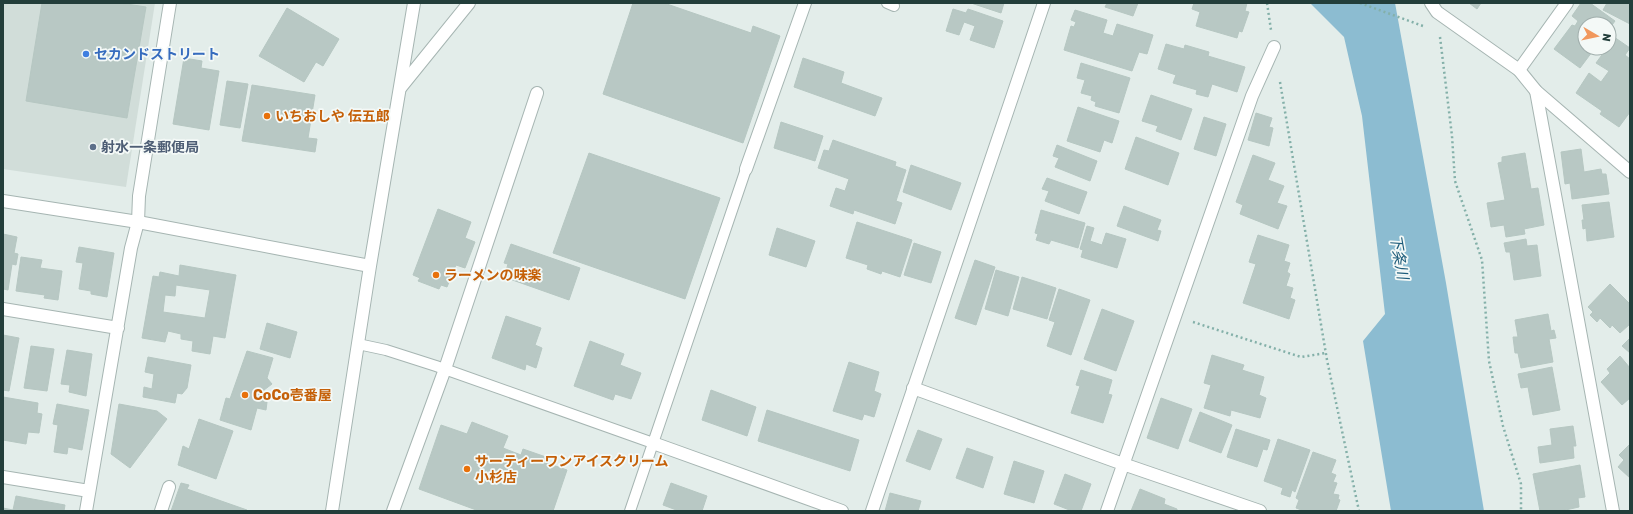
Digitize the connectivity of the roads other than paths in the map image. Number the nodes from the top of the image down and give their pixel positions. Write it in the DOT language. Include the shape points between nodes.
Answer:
graph roads {
  1 [pos="170,3"];
  2 [pos="414,3"];
  3 [pos="469,3"];
  4 [pos="805,3"];
  5 [pos="1044,3"];
  6 [pos="1567,3"];
  7 [pos="1434,8"];
  8 [pos="1274,47"];
  9 [pos="1519,70"];
  10 [pos="401,87"];
  11 [pos="1536,90"];
  12 [pos="537,94"];
  13 [pos="746,169"];
  14 [pos="1630,172"];
  15 [pos="3,201"];
  16 [pos="138,222"];
  17 [pos="370,266"];
  18 [pos="3,310"];
  19 [pos="118,328"];
  20 [pos="358,344"];
  21 [pos="445,369"];
  22 [pos="913,388"];
  23 [pos="654,443"];
  24 [pos="1123,464"];
  25 [pos="3,477"];
  26 [pos="169,487"];
  27 [pos="89,491"];
  28 [pos="86,511"];
  29 [pos="161,511"];
  30 [pos="332,511"];
  31 [pos="394,511"];
  32 [pos="630,511"];
  33 [pos="842,511"];
  34 [pos="872,511"];
  35 [pos="1107,511"];
  36 [pos="1260,511"];
  37 [pos="1614,511"];
  1 -- 16 [label="street" via="139,196"];
  2 -- 10 [label="street"];
  3 -- 10 [label="street"];
  4 -- 13 [label="street"];
  5 -- 22 [label="street"];
  6 -- 9 [label="street"];
  7 -- 9 [label="street"];
  8 -- 24 [label="street" via="1252,96"];
  9 -- 11 [label="street"];
  10 -- 17 [label="street"];
  11 -- 14 [label="street"];
  11 -- 37 [label="street"];
  12 -- 21 [label="street"];
  13 -- 23 [label="lane"];
  15 -- 16 [label="street"];
  16 -- 17 [label="street"];
  16 -- 19 [label="street" via="131,248"];
  17 -- 20 [label="street"];
  18 -- 19 [label="street"];
  19 -- 27 [label="street"];
  20 -- 21 [label="lane"];
  20 -- 30 [label="street"];
  21 -- 23 [label="lane"];
  21 -- 31 [label="street"];
  22 -- 24 [label="street"];
  22 -- 34 [label="street"];
  23 -- 32 [label="lane"];
  23 -- 33 [label="street"];
  24 -- 35 [label="street"];
  24 -- 36 [label="street"];
  25 -- 27 [label="street"];
  26 -- 29 [label="street"];
  27 -- 28 [label="street"];
}
